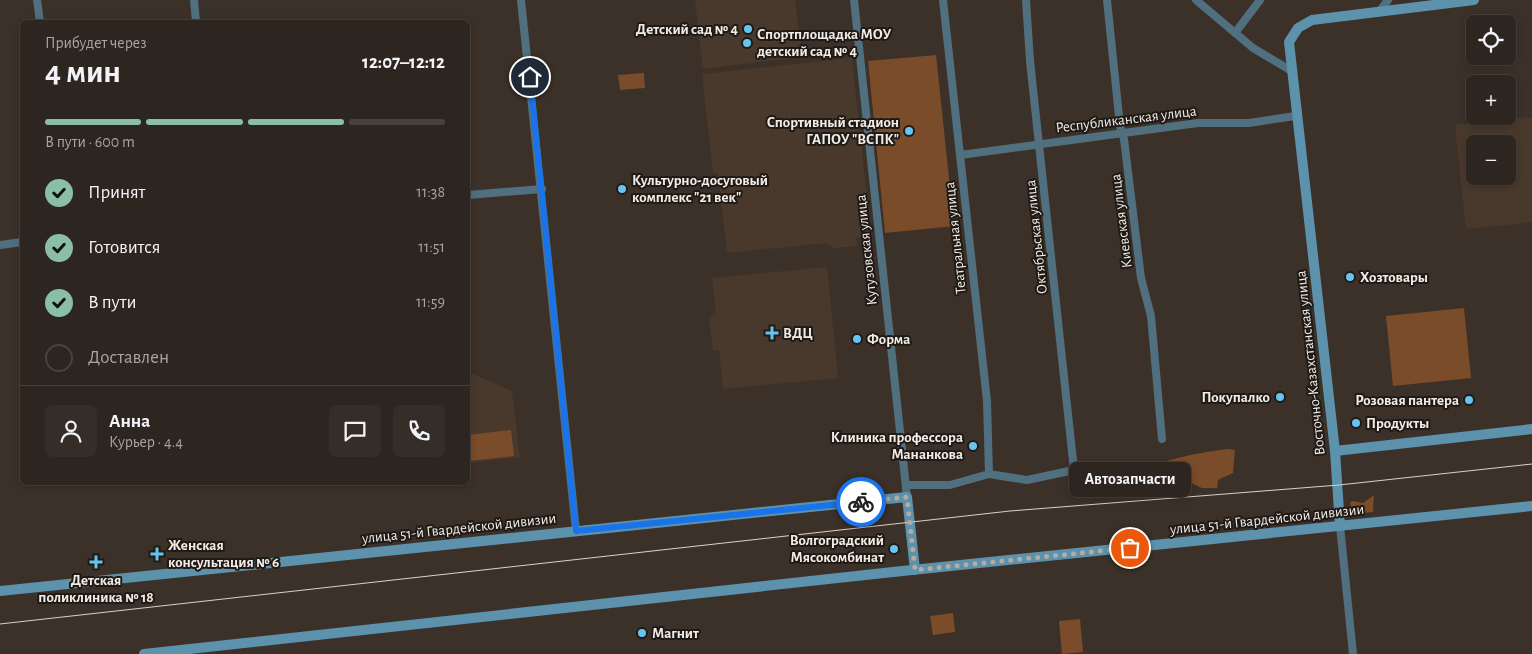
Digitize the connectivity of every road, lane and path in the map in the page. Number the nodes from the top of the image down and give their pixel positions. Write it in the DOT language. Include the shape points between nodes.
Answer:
graph roads {
  1 [pos="37,0"];
  2 [pos="194,0"];
  3 [pos="521,0"];
  4 [pos="854,0"];
  5 [pos="942,0"];
  6 [pos="1026,0"];
  7 [pos="1107,0"];
  8 [pos="1196,0"];
  9 [pos="1260,0"];
  10 [pos="1388,0"];
  11 [pos="1474,0"];
  12 [pos="1379,12"];
  13 [pos="40,20"];
  14 [pos="196,20"];
  15 [pos="1235,33"];
  16 [pos="1290,70"];
  17 [pos="1295,116"];
  18 [pos="1123,132"];
  19 [pos="1040,143"];
  20 [pos="960,154"];
  21 [pos="542,188"];
  22 [pos="470,195"];
  23 [pos="20,242"];
  24 [pos="0,245"];
  25 [pos="1532,429"];
  26 [pos="1162,439"];
  27 [pos="1335,451"];
  28 [pos="990,474"];
  29 [pos="906,484"];
  30 [pos="907,497"];
  31 [pos="1532,506"];
  32 [pos="1340,526"];
  33 [pos="576,531"];
  34 [pos="915,570"];
  35 [pos="0,591"];
  36 [pos="144,654"];
  37 [pos="1354,654"];
  1 -- 13 [label="street"];
  2 -- 14 [label="street"];
  3 -- 21 [label="street"];
  4 -- 29 [label="street, Кутузовская улица"];
  5 -- 20 [label="street, Театральная улица"];
  6 -- 19 [label="street, Октябрьская улица"];
  7 -- 18 [label="street, Киевская улица"];
  8 -- 15 [label="street"];
  9 -- 15 [label="street"];
  10 -- 12 [label="street"];
  11 -- 12 [label="main road, Восточно-Казахстанская улица"];
  12 -- 16 [label="main road, Восточно-Казахстанская улица" via="1304,23 1292,34 1289,42"];
  15 -- 16 [label="street"];
  16 -- 17 [label="main road, Восточно-Казахстанская улица"];
  17 -- 18 [label="street, Республиканская улица"];
  17 -- 27 [label="main road, Восточно-Казахстанская улица"];
  18 -- 19 [label="street, Республиканская улица"];
  18 -- 26 [label="street, Киевская улица" via="1141,278 1151,316"];
  19 -- 20 [label="street, Республиканская улица"];
  19 -- 28 [label="street, Октябрьская улица" via="1074,470 1027,480"];
  20 -- 28 [label="street, Театральная улица" via="987,401"];
  21 -- 22 [label="street"];
  21 -- 33 [label="street"];
  23 -- 24 [label="street"];
  25 -- 27 [label="main road"];
  27 -- 32 [label="main road, Восточно-Казахстанская улица"];
  28 -- 29 [label="street" via="950,485"];
  29 -- 30 [label="street, Кутузовская улица"];
  30 -- 33 [label="main road, улица 51-й Гвардейской дивизии"];
  30 -- 34 [label="main road"];
  31 -- 32 [label="main road, улица 51-й Гвардейской дивизии"];
  32 -- 34 [label="main road, улица 51-й Гвардейской дивизии"];
  32 -- 37 [label="street, Восточно-Казахстанская улица"];
  33 -- 35 [label="main road, улица 51-й Гвардейской дивизии"];
  34 -- 36 [label="main road, улица 51-й Гвардейской дивизии"];
}
